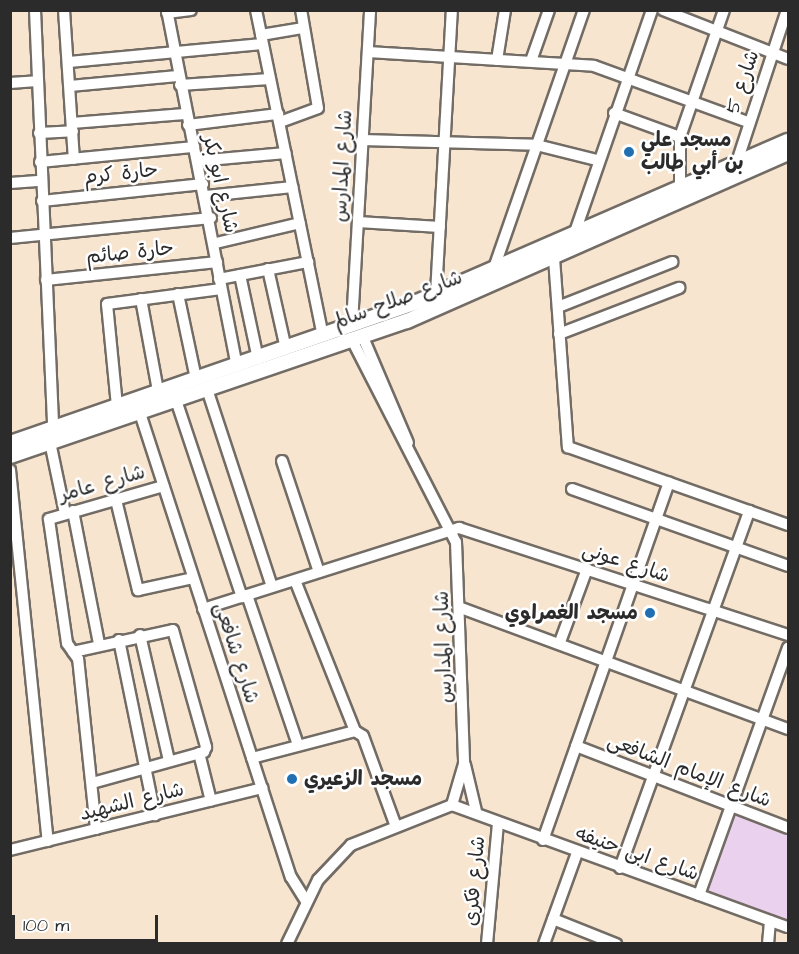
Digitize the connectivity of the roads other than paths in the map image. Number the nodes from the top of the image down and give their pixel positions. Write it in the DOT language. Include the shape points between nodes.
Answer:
graph roads {
  1 [pos="34,10"];
  2 [pos="64,10"];
  3 [pos="191,10"];
  4 [pos="256,10"];
  5 [pos="301,10"];
  6 [pos="370,10"];
  7 [pos="452,10"];
  8 [pos="505,10"];
  9 [pos="549,10"];
  10 [pos="584,10"];
  11 [pos="652,10"];
  12 [pos="663,10"];
  13 [pos="724,10"];
  14 [pos="787,10"];
  15 [pos="167,12"];
  16 [pos="303,27"];
  17 [pos="717,31"];
  18 [pos="261,40"];
  19 [pos="173,50"];
  20 [pos="368,52"];
  21 [pos="772,52"];
  22 [pos="449,57"];
  23 [pos="789,59"];
  24 [pos="497,60"];
  25 [pos="69,62"];
  26 [pos="531,62"];
  27 [pos="566,63"];
  28 [pos="627,78"];
  29 [pos="270,79"];
  30 [pos="179,80"];
  31 [pos="37,81"];
  32 [pos="10,83"];
  33 [pos="70,86"];
  34 [pos="692,102"];
  35 [pos="614,113"];
  36 [pos="185,114"];
  37 [pos="279,118"];
  38 [pos="748,122"];
  39 [pos="188,125"];
  40 [pos="72,127"];
  41 [pos="39,133"];
  42 [pos="680,137"];
  43 [pos="362,140"];
  44 [pos="444,141"];
  45 [pos="789,141"];
  46 [pos="536,146"];
  47 [pos="194,147"];
  48 [pos="286,153"];
  49 [pos="789,153"];
  50 [pos="74,159"];
  51 [pos="597,160"];
  52 [pos="197,161"];
  53 [pos="40,162"];
  54 [pos="735,165"];
  55 [pos="41,181"];
  56 [pos="10,183"];
  57 [pos="203,184"];
  58 [pos="293,188"];
  59 [pos="680,191"];
  60 [pos="206,196"];
  61 [pos="42,201"];
  62 [pos="211,218"];
  63 [pos="358,222"];
  64 [pos="300,224"];
  65 [pos="440,227"];
  66 [pos="44,235"];
  67 [pos="10,238"];
  68 [pos="572,238"];
  69 [pos="216,243"];
  70 [pos="554,258"];
  71 [pos="217,262"];
  72 [pos="308,262"];
  73 [pos="672,262"];
  74 [pos="268,269"];
  75 [pos="493,271"];
  76 [pos="240,275"];
  77 [pos="46,280"];
  78 [pos="220,284"];
  79 [pos="679,288"];
  80 [pos="178,294"];
  81 [pos="436,294"];
  82 [pos="141,299"];
  83 [pos="558,308"];
  84 [pos="355,333"];
  85 [pos="559,334"];
  86 [pos="323,335"];
  87 [pos="286,349"];
  88 [pos="258,359"];
  89 [pos="237,366"];
  90 [pos="196,379"];
  91 [pos="207,388"];
  92 [pos="158,391"];
  93 [pos="176,400"];
  94 [pos="117,406"];
  95 [pos="140,413"];
  96 [pos="52,436"];
  97 [pos="10,442"];
  98 [pos="10,456"];
  99 [pos="282,461"];
  100 [pos="10,470"];
  101 [pos="669,483"];
  102 [pos="163,486"];
  103 [pos="572,489"];
  104 [pos="116,500"];
  105 [pos="749,511"];
  106 [pos="68,512"];
  107 [pos="655,520"];
  108 [pos="789,525"];
  109 [pos="451,529"];
  110 [pos="736,547"];
  111 [pos="789,566"];
  112 [pos="587,569"];
  113 [pos="319,572"];
  114 [pos="193,578"];
  115 [pos="295,580"];
  116 [pos="633,584"];
  117 [pos="272,587"];
  118 [pos="244,596"];
  119 [pos="461,608"];
  120 [pos="203,609"];
  121 [pos="713,610"];
  122 [pos="140,635"];
  123 [pos="789,635"];
  124 [pos="119,640"];
  125 [pos="560,642"];
  126 [pos="99,644"];
  127 [pos="789,648"];
  128 [pos="73,652"];
  129 [pos="606,660"];
  130 [pos="685,689"];
  131 [pos="762,719"];
  132 [pos="789,729"];
  133 [pos="355,731"];
  134 [pos="298,745"];
  135 [pos="576,746"];
  136 [pos="199,753"];
  137 [pos="252,758"];
  138 [pos="169,761"];
  139 [pos="464,764"];
  140 [pos="145,768"];
  141 [pos="652,778"];
  142 [pos="92,783"];
  143 [pos="262,788"];
  144 [pos="211,801"];
  145 [pos="452,805"];
  146 [pos="731,807"];
  147 [pos="476,811"];
  148 [pos="155,815"];
  149 [pos="498,822"];
  150 [pos="394,824"];
  151 [pos="789,828"];
  152 [pos="96,829"];
  153 [pos="543,840"];
  154 [pos="48,841"];
  155 [pos="10,850"];
  156 [pos="577,853"];
  157 [pos="620,868"];
  158 [pos="699,895"];
  159 [pos="306,902"];
  160 [pos="553,920"];
  161 [pos="770,921"];
  162 [pos="789,927"];
  163 [pos="286,944"];
  164 [pos="487,944"];
  165 [pos="544,944"];
  166 [pos="616,944"];
  167 [pos="768,944"];
  1 -- 31 [label="street"];
  2 -- 25 [label="street"];
  3 -- 15 [label="street"];
  4 -- 18 [label="street"];
  5 -- 16 [label="street"];
  6 -- 20 [label="street, شارع المدارس"];
  7 -- 22 [label="street"];
  8 -- 24 [label="street"];
  9 -- 26 [label="street"];
  10 -- 27 [label="street"];
  11 -- 28 [label="street"];
  12 -- 17 [label="street"];
  13 -- 17 [label="street"];
  14 -- 21 [label="street, شارع 5"];
  15 -- 19 [label="street, شارع ابو بكر"];
  16 -- 18 [label="street"];
  16 -- 37 [label="street" via="318,108"];
  17 -- 21 [label="street"];
  17 -- 34 [label="street"];
  18 -- 19 [label="street"];
  18 -- 29 [label="street"];
  19 -- 25 [label="street"];
  19 -- 30 [label="street, شارع ابو بكر"];
  20 -- 22 [label="street"];
  20 -- 43 [label="street, شارع المدارس"];
  21 -- 23 [label="street"];
  21 -- 38 [label="street, شارع 5"];
  22 -- 24 [label="street"];
  22 -- 44 [label="street"];
  24 -- 26 [label="street"];
  25 -- 33 [label="street"];
  26 -- 27 [label="street"];
  27 -- 28 [label="street"];
  27 -- 46 [label="street"];
  28 -- 34 [label="street"];
  28 -- 35 [label="street"];
  29 -- 30 [label="street"];
  29 -- 37 [label="street"];
  30 -- 33 [label="street"];
  30 -- 36 [label="street, شارع ابو بكر"];
  31 -- 32 [label="street"];
  31 -- 41 [label="street"];
  33 -- 40 [label="street"];
  34 -- 38 [label="street"];
  34 -- 42 [label="street"];
  35 -- 42 [label="street"];
  35 -- 51 [label="street"];
  36 -- 39 [label="street, شارع ابو بكر"];
  36 -- 40 [label="street"];
  37 -- 39 [label="street"];
  37 -- 48 [label="street"];
  38 -- 54 [label="street, شارع 5"];
  39 -- 47 [label="street, شارع ابو بكر"];
  40 -- 41 [label="street"];
  40 -- 50 [label="street"];
  41 -- 53 [label="street"];
  42 -- 59 [label="street"];
  43 -- 44 [label="street"];
  43 -- 63 [label="street, شارع المدارس"];
  44 -- 46 [label="street"];
  44 -- 65 [label="street"];
  45 -- 54 [label="main road, شارع صلاح سالم"];
  46 -- 51 [label="street"];
  46 -- 75 [label="street"];
  47 -- 50 [label="street"];
  47 -- 52 [label="street, شارع ابو بكر"];
  48 -- 52 [label="street"];
  48 -- 58 [label="street"];
  49 -- 70 [label="main road, شارع صلاح سالم"];
  50 -- 53 [label="street"];
  51 -- 68 [label="street"];
  52 -- 57 [label="street, شارع ابو بكر"];
  53 -- 55 [label="street"];
  54 -- 59 [label="main road, شارع صلاح سالم"];
  55 -- 56 [label="street"];
  55 -- 61 [label="street"];
  57 -- 60 [label="street, شارع ابو بكر"];
  57 -- 61 [label="street, حارة كرم"];
  58 -- 60 [label="street"];
  58 -- 64 [label="street"];
  59 -- 68 [label="main road, شارع صلاح سالم"];
  60 -- 62 [label="street, شارع ابو بكر"];
  61 -- 66 [label="street"];
  62 -- 66 [label="street"];
  62 -- 69 [label="street, شارع ابو بكر"];
  63 -- 65 [label="street"];
  63 -- 84 [label="street, شارع المدارس"];
  64 -- 69 [label="street"];
  64 -- 72 [label="street"];
  65 -- 81 [label="street"];
  66 -- 67 [label="street"];
  66 -- 77 [label="street"];
  68 -- 75 [label="main road, شارع صلاح سالم"];
  69 -- 71 [label="street, شارع ابو بكر"];
  70 -- 83 [label="street"];
  70 -- 84 [label="main road, شارع صلاح سالم"];
  71 -- 77 [label="street, حارة صائم"];
  71 -- 78 [label="street, شارع ابو بكر"];
  72 -- 74 [label="street"];
  72 -- 86 [label="street"];
  73 -- 83 [label="street"];
  74 -- 76 [label="street"];
  74 -- 87 [label="street"];
  75 -- 81 [label="main road, شارع صلاح سالم"];
  76 -- 78 [label="street"];
  76 -- 88 [label="street"];
  77 -- 96 [label="street"];
  78 -- 80 [label="street"];
  78 -- 89 [label="street, شارع ابو بكر"];
  79 -- 85 [label="street"];
  80 -- 82 [label="street"];
  80 -- 90 [label="street"];
  81 -- 84 [label="main road, شارع صلاح سالم"];
  82 -- 92 [label="street"];
  82 -- 94 [label="street" via="107,306"];
  83 -- 85 [label="street"];
  84 -- 86 [label="main road, شارع صلاح سالم"];
  84 -- 91 [label="main road, شارع صلاح سالم"];
  84 -- 109 [label="street, شارع المدارس"];
  85 -- 101 [label="street" via="568,447"];
  86 -- 87 [label="main road, شارع صلاح سالم"];
  87 -- 88 [label="main road, شارع صلاح سالم"];
  88 -- 89 [label="main road, شارع صلاح سالم"];
  89 -- 90 [label="main road, شارع صلاح سالم"];
  90 -- 92 [label="main road, شارع صلاح سالم"];
  91 -- 93 [label="main road, شارع صلاح سالم"];
  91 -- 117 [label="street"];
  92 -- 94 [label="main road, شارع صلاح سالم"];
  93 -- 95 [label="main road, شارع صلاح سالم"];
  93 -- 118 [label="street"];
  94 -- 96 [label="main road, شارع صلاح سالم"];
  95 -- 96 [label="main road, شارع صلاح سالم"];
  95 -- 102 [label="street, شارع شافعى"];
  96 -- 97 [label="main road, شارع صلاح سالم"];
  96 -- 98 [label="main road, شارع صلاح سالم"];
  96 -- 106 [label="street"];
  99 -- 113 [label="street"];
  100 -- 154 [label="street"];
  101 -- 105 [label="street"];
  101 -- 107 [label="street"];
  102 -- 104 [label="street, شارع عامر"];
  102 -- 114 [label="street, شارع شافعى"];
  103 -- 107 [label="street"];
  104 -- 106 [label="street, شارع عامر"];
  104 -- 114 [label="street" via="138,590"];
  105 -- 108 [label="street"];
  105 -- 110 [label="street"];
  106 -- 126 [label="street"];
  106 -- 128 [label="street, شارع عامر" via="51,518"];
  107 -- 110 [label="street"];
  107 -- 116 [label="street"];
  109 -- 112 [label="street, شارع عونى" via="475,530"];
  109 -- 113 [label="street"];
  109 -- 119 [label="street, شارع المدارس"];
  110 -- 111 [label="street"];
  110 -- 121 [label="street"];
  112 -- 116 [label="street, شارع عونى"];
  112 -- 125 [label="street"];
  113 -- 115 [label="street"];
  114 -- 120 [label="street, شارع شافعى"];
  115 -- 117 [label="street"];
  115 -- 133 [label="street"];
  116 -- 121 [label="street, شارع عونى"];
  116 -- 129 [label="street"];
  117 -- 118 [label="street"];
  118 -- 120 [label="street"];
  118 -- 134 [label="street"];
  119 -- 125 [label="street"];
  119 -- 139 [label="street, شارع المدارس"];
  120 -- 137 [label="street, شارع شافعى"];
  121 -- 123 [label="street, شارع عونى"];
  121 -- 130 [label="street"];
  122 -- 124 [label="street"];
  122 -- 136 [label="street" via="168,628 175,632 206,747"];
  122 -- 138 [label="street"];
  124 -- 126 [label="street"];
  124 -- 140 [label="street"];
  125 -- 129 [label="street"];
  126 -- 128 [label="street"];
  127 -- 131 [label="street"];
  128 -- 142 [label="street"];
  129 -- 130 [label="street"];
  129 -- 135 [label="street"];
  130 -- 131 [label="street"];
  130 -- 141 [label="street"];
  131 -- 132 [label="street"];
  131 -- 146 [label="street"];
  133 -- 134 [label="street"];
  133 -- 150 [label="street" via="363,736"];
  134 -- 137 [label="street"];
  135 -- 141 [label="street, شارع الإمام الشافعى"];
  135 -- 153 [label="street"];
  136 -- 138 [label="street"];
  136 -- 144 [label="street"];
  137 -- 143 [label="street, شارع شافعى"];
  138 -- 140 [label="street"];
  139 -- 145 [label="street, شارع المدارس"];
  139 -- 147 [label="street, شارع المدارس"];
  140 -- 142 [label="street"];
  140 -- 148 [label="street"];
  141 -- 146 [label="street, شارع الإمام الشافعى"];
  141 -- 157 [label="street"];
  142 -- 152 [label="street"];
  143 -- 144 [label="street, شارع الشهيد"];
  143 -- 159 [label="street, شارع شافعى" via="291,877"];
  144 -- 148 [label="street, شارع الشهيد"];
  145 -- 147 [label="street, شارع ابى حنيفه"];
  145 -- 150 [label="street"];
  146 -- 151 [label="street, شارع الإمام الشافعى"];
  146 -- 158 [label="street"];
  147 -- 149 [label="street, شارع ابى حنيفه"];
  148 -- 152 [label="street, شارع الشهيد"];
  149 -- 153 [label="street, شارع ابى حنيفه"];
  149 -- 164 [label="street, شارع فكرى"];
  150 -- 159 [label="street" via="333,861"];
  152 -- 154 [label="street, شارع الشهيد"];
  153 -- 156 [label="street, شارع ابى حنيفه"];
  154 -- 155 [label="street, شارع الشهيد"];
  156 -- 157 [label="street, شارع ابى حنيفه"];
  156 -- 160 [label="street"];
  157 -- 158 [label="street, شارع ابى حنيفه"];
  158 -- 161 [label="street, شارع ابى حنيفه"];
  159 -- 163 [label="street"];
  160 -- 165 [label="street"];
  160 -- 166 [label="street"];
  161 -- 162 [label="street, شارع ابى حنيفه"];
  161 -- 167 [label="street"];
}
